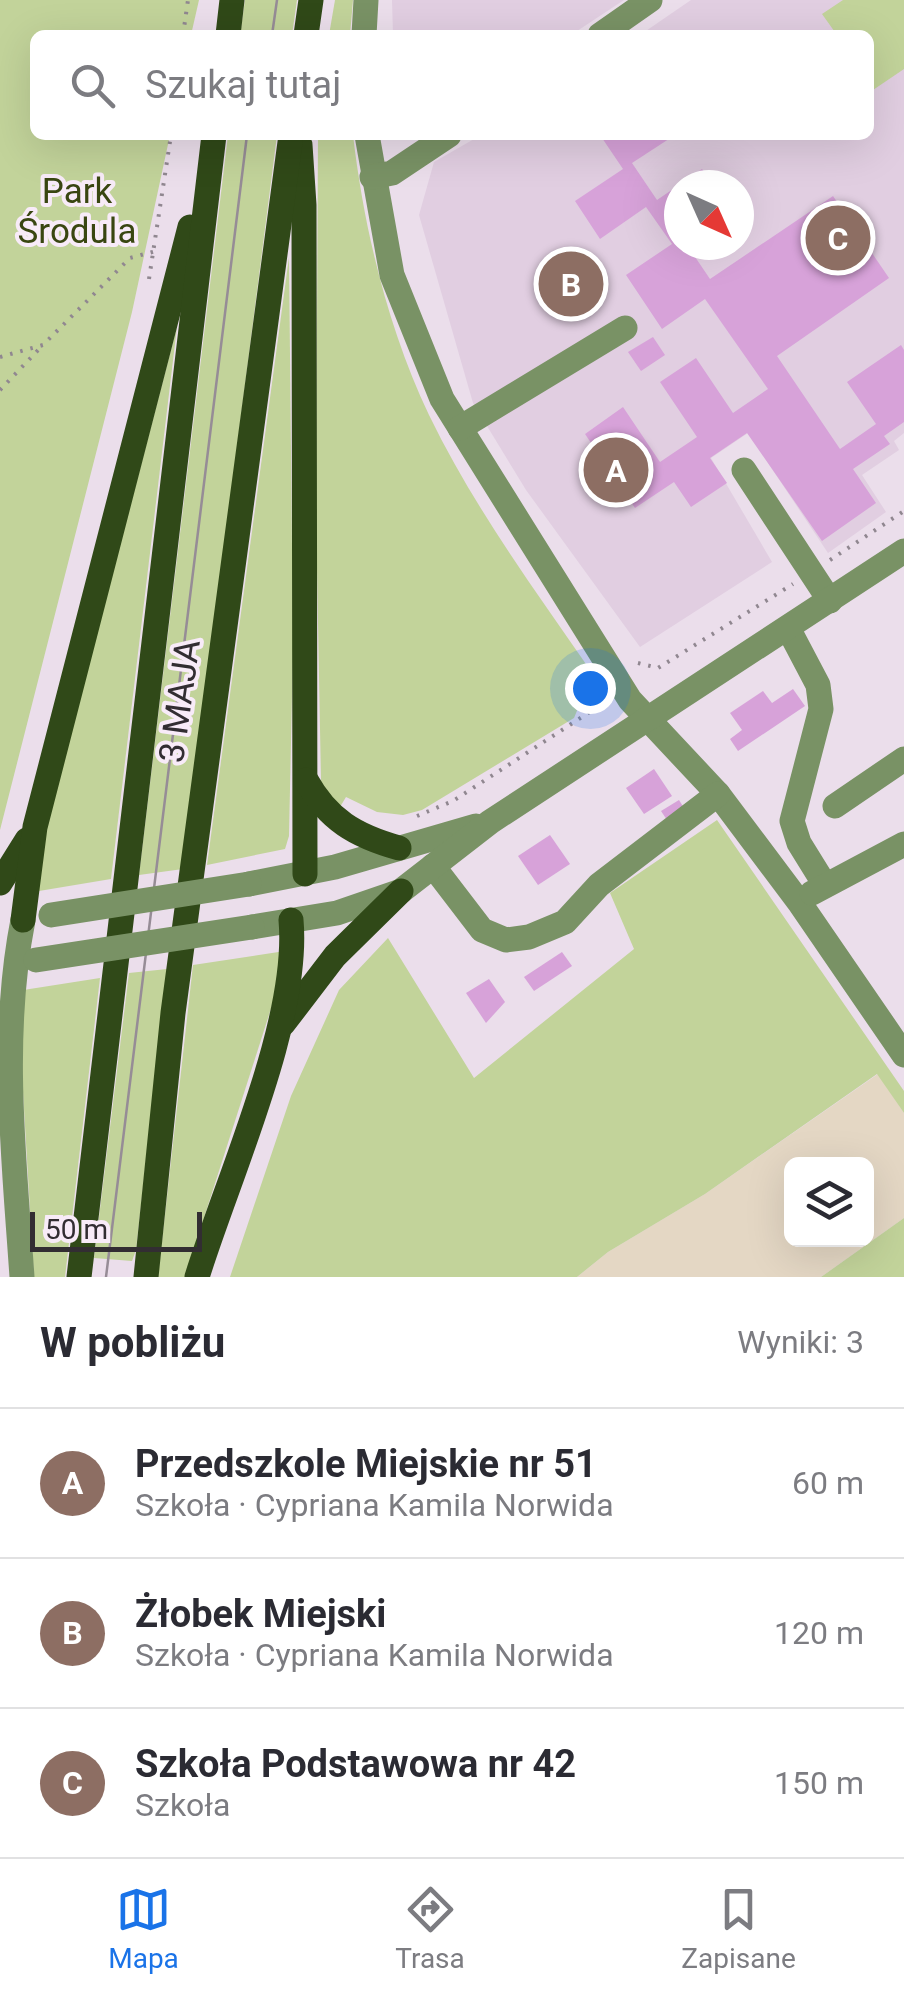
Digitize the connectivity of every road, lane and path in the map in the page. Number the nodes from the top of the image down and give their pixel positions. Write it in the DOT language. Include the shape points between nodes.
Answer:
graph roads {
  1 [pos="188,0"];
  2 [pos="232,0"];
  3 [pos="311,0"];
  4 [pos="366,0"];
  5 [pos="650,0"];
  6 [pos="184,30"];
  7 [pos="229,30"];
  8 [pos="307,30"];
  9 [pos="364,30"];
  10 [pos="607,30"];
  11 [pos="170,140"];
  12 [pos="290,140"];
  13 [pos="300,140"];
  14 [pos="367,140"];
  15 [pos="441,140"];
  16 [pos="213,142"];
  17 [pos="372,177"];
  18 [pos="156,251"];
  19 [pos="145,295"];
  20 [pos="625,328"];
  21 [pos="43,345"];
  22 [pos="0,357"];
  23 [pos="0,390"];
  24 [pos="460,428"];
  25 [pos="744,470"];
  26 [pos="904,551"];
  27 [pos="830,601"];
  28 [pos="788,628"];
  29 [pos="708,638"];
  30 [pos="606,664"];
  31 [pos="648,720"];
  32 [pos="904,759"];
  33 [pos="305,778"];
  34 [pos="718,794"];
  35 [pos="835,806"];
  36 [pos="409,819"];
  37 [pos="490,822"];
  38 [pos="35,827"];
  39 [pos="904,844"];
  40 [pos="399,848"];
  41 [pos="433,866"];
  42 [pos="305,874"];
  43 [pos="0,883"];
  44 [pos="825,884"];
  45 [pos="401,891"];
  46 [pos="799,902"];
  47 [pos="291,920"];
  48 [pos="11,922"];
  49 [pos="16,962"];
  50 [pos="280,1028"];
  51 [pos="3,1036"];
  52 [pos="904,1056"];
  53 [pos="22,1277"];
  54 [pos="80,1277"];
  55 [pos="146,1277"];
  56 [pos="198,1277"];
  1 -- 6 [label="path"];
  2 -- 7 [label="main road"];
  3 -- 8 [label="main road"];
  4 -- 9 [label="street"];
  5 -- 10 [label="street"];
  11 -- 18 [label="path"];
  12 -- 55 [label="main road, 3 MAJA" via="173,1013"];
  13 -- 33 [label="main road"];
  14 -- 17 [label="street"];
  15 -- 17 [label="street" via="392,173"];
  16 -- 38 [label="main road"];
  16 -- 54 [label="main road, 3 MAJA"];
  17 -- 24 [label="street" via="392,275"];
  18 -- 19 [label="path"];
  18 -- 21 [label="path" via="130,258"];
  20 -- 24 [label="street"];
  21 -- 22 [label="path"];
  21 -- 23 [label="path"];
  24 -- 30 [label="street"];
  25 -- 27 [label="street"];
  26 -- 27 [label="street"];
  27 -- 28 [label="street"];
  28 -- 31 [label="street"];
  28 -- 44 [label="street" via="818,686 822,709 792,821"];
  29 -- 30 [label="path" via="658,668 640,666 626,651"];
  30 -- 31 [label="street"];
  30 -- 36 [label="path" via="588,675 605,703 454,802"];
  31 -- 34 [label="street"];
  31 -- 37 [label="street"];
  32 -- 35 [label="street"];
  33 -- 40 [label="main road" via="334,819"];
  33 -- 42 [label="main road"];
  34 -- 41 [label="street" via="600,885 564,922 529,937 506,940 482,930"];
  34 -- 46 [label="street"];
  37 -- 40 [label="street"];
  37 -- 41 [label="street"];
  38 -- 43 [label="main road"];
  38 -- 48 [label="main road"];
  39 -- 44 [label="street"];
  40 -- 42 [label="street"];
  41 -- 45 [label="street"];
  42 -- 47 [label="street"];
  42 -- 48 [label="street, bridge"];
  44 -- 46 [label="street"];
  45 -- 47 [label="street"];
  45 -- 50 [label="main road" via="335,956"];
  46 -- 52 [label="street"];
  47 -- 49 [label="street, bridge"];
  47 -- 50 [label="main road" via="294,943"];
  48 -- 49 [label="street"];
  49 -- 51 [label="street"];
  50 -- 56 [label="main road"];
  51 -- 53 [label="street"];
}
